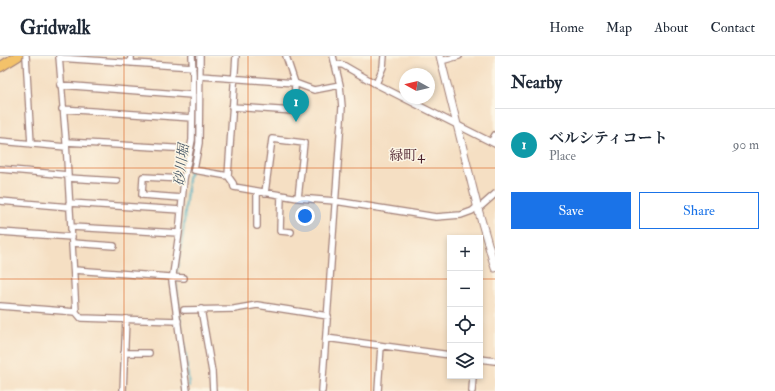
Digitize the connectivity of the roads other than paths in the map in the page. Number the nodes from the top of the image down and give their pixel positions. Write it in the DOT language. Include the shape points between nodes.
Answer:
graph roads {
  1 [pos="18,56"];
  2 [pos="26,56"];
  3 [pos="131,56"];
  4 [pos="192,56"];
  5 [pos="200,56"];
  6 [pos="236,56"];
  7 [pos="286,56"];
  8 [pos="333,56"];
  9 [pos="384,56"];
  10 [pos="460,56"];
  11 [pos="59,57"];
  12 [pos="80,58"];
  13 [pos="105,59"];
  14 [pos="441,59"];
  15 [pos="131,63"];
  16 [pos="335,64"];
  17 [pos="0,67"];
  18 [pos="193,67"];
  19 [pos="200,76"];
  20 [pos="234,78"];
  21 [pos="295,82"];
  22 [pos="376,84"];
  23 [pos="60,85"];
  24 [pos="340,85"];
  25 [pos="192,95"];
  26 [pos="232,107"];
  27 [pos="62,109"];
  28 [pos="192,118"];
  29 [pos="458,126"];
  30 [pos="495,134"];
  31 [pos="0,141"];
  32 [pos="493,143"];
  33 [pos="31,144"];
  34 [pos="66,144"];
  35 [pos="190,149"];
  36 [pos="188,160"];
  37 [pos="195,161"];
  38 [pos="0,169"];
  39 [pos="228,176"];
  40 [pos="68,177"];
  41 [pos="184,179"];
  42 [pos="117,181"];
  43 [pos="257,191"];
  44 [pos="265,193"];
  45 [pos="495,194"];
  46 [pos="281,196"];
  47 [pos="182,198"];
  48 [pos="298,198"];
  49 [pos="0,201"];
  50 [pos="335,201"];
  51 [pos="70,205"];
  52 [pos="478,207"];
  53 [pos="181,210"];
  54 [pos="257,226"];
  55 [pos="71,227"];
  56 [pos="0,232"];
  57 [pos="291,232"];
  58 [pos="179,233"];
  59 [pos="72,237"];
  60 [pos="72,244"];
  61 [pos="114,246"];
  62 [pos="495,268"];
  63 [pos="74,270"];
  64 [pos="172,277"];
  65 [pos="184,278"];
  66 [pos="0,306"];
  67 [pos="184,310"];
  68 [pos="201,310"];
  69 [pos="76,312"];
  70 [pos="328,316"];
  71 [pos="126,319"];
  72 [pos="178,321"];
  73 [pos="326,338"];
  74 [pos="381,346"];
  75 [pos="124,353"];
  76 [pos="149,353"];
  77 [pos="447,355"];
  78 [pos="483,359"];
  79 [pos="495,361"];
  80 [pos="473,379"];
  81 [pos="122,391"];
  82 [pos="187,391"];
  83 [pos="213,391"];
  84 [pos="322,391"];
  85 [pos="378,391"];
  86 [pos="472,391"];
  1 -- 17 [label="main road"];
  2 -- 33 [label="street"];
  3 -- 15 [label="street"];
  4 -- 18 [label="street"];
  5 -- 19 [label="street"];
  6 -- 20 [label="street"];
  7 -- 21 [label="street"];
  8 -- 16 [label="street"];
  9 -- 22 [label="street" via="383,67"];
  10 -- 14 [label="street"];
  11 -- 12 [label="street"];
  11 -- 23 [label="street"];
  12 -- 13 [label="street"];
  13 -- 15 [label="street"];
  14 -- 29 [label="street"];
  15 -- 18 [label="street"];
  16 -- 22 [label="street" via="343,65"];
  16 -- 24 [label="street"];
  18 -- 25 [label="street"];
  19 -- 20 [label="street"];
  19 -- 37 [label="street" via="199,144"];
  20 -- 21 [label="street"];
  20 -- 26 [label="street"];
  21 -- 24 [label="street" via="314,90"];
  21 -- 26 [label="street" via="294,111"];
  22 -- 29 [label="street"];
  23 -- 25 [label="street"];
  23 -- 27 [label="street"];
  24 -- 50 [label="street" via="342,107"];
  25 -- 28 [label="street"];
  26 -- 39 [label="street"];
  27 -- 28 [label="street"];
  27 -- 34 [label="street"];
  28 -- 35 [label="street"];
  29 -- 32 [label="street"];
  29 -- 52 [label="street"];
  30 -- 32 [label="street"];
  31 -- 33 [label="street"];
  33 -- 34 [label="street"];
  34 -- 35 [label="street"];
  34 -- 40 [label="street"];
  35 -- 36 [label="street"];
  36 -- 37 [label="street"];
  36 -- 41 [label="street"];
  37 -- 39 [label="street" via="194,170"];
  38 -- 40 [label="street"];
  39 -- 43 [label="street" via="234,187"];
  40 -- 42 [label="street"];
  40 -- 51 [label="street"];
  41 -- 47 [label="street"];
  41 -- 47 [label="street" via="143,177 142,195"];
  43 -- 44 [label="street"];
  43 -- 54 [label="street"];
  44 -- 46 [label="street"];
  44 -- 48 [label="street" via="272,139 304,143"];
  45 -- 52 [label="street"];
  46 -- 48 [label="street"];
  46 -- 57 [label="street" via="280,231"];
  47 -- 53 [label="street"];
  48 -- 50 [label="street"];
  49 -- 51 [label="street"];
  50 -- 52 [label="street" via="436,217 460,214"];
  50 -- 70 [label="street"];
  51 -- 53 [label="street"];
  51 -- 55 [label="street"];
  52 -- 62 [label="street"];
  53 -- 58 [label="street"];
  55 -- 58 [label="street"];
  55 -- 59 [label="street"];
  56 -- 59 [label="street"];
  58 -- 64 [label="street"];
  59 -- 60 [label="street"];
  60 -- 61 [label="street"];
  60 -- 63 [label="street"];
  63 -- 64 [label="street"];
  63 -- 69 [label="street"];
  64 -- 65 [label="street"];
  64 -- 72 [label="street"];
  66 -- 69 [label="street"];
  67 -- 68 [label="street"];
  68 -- 70 [label="street" via="257,305"];
  68 -- 83 [label="street"];
  69 -- 71 [label="street" via="81,318"];
  70 -- 73 [label="street"];
  71 -- 72 [label="street"];
  71 -- 75 [label="street"];
  72 -- 82 [label="street"];
  73 -- 74 [label="street"];
  73 -- 84 [label="street"];
  74 -- 77 [label="street"];
  74 -- 85 [label="street"];
  75 -- 76 [label="street"];
  75 -- 81 [label="street"];
  78 -- 79 [label="street"];
  80 -- 86 [label="street"];
}
